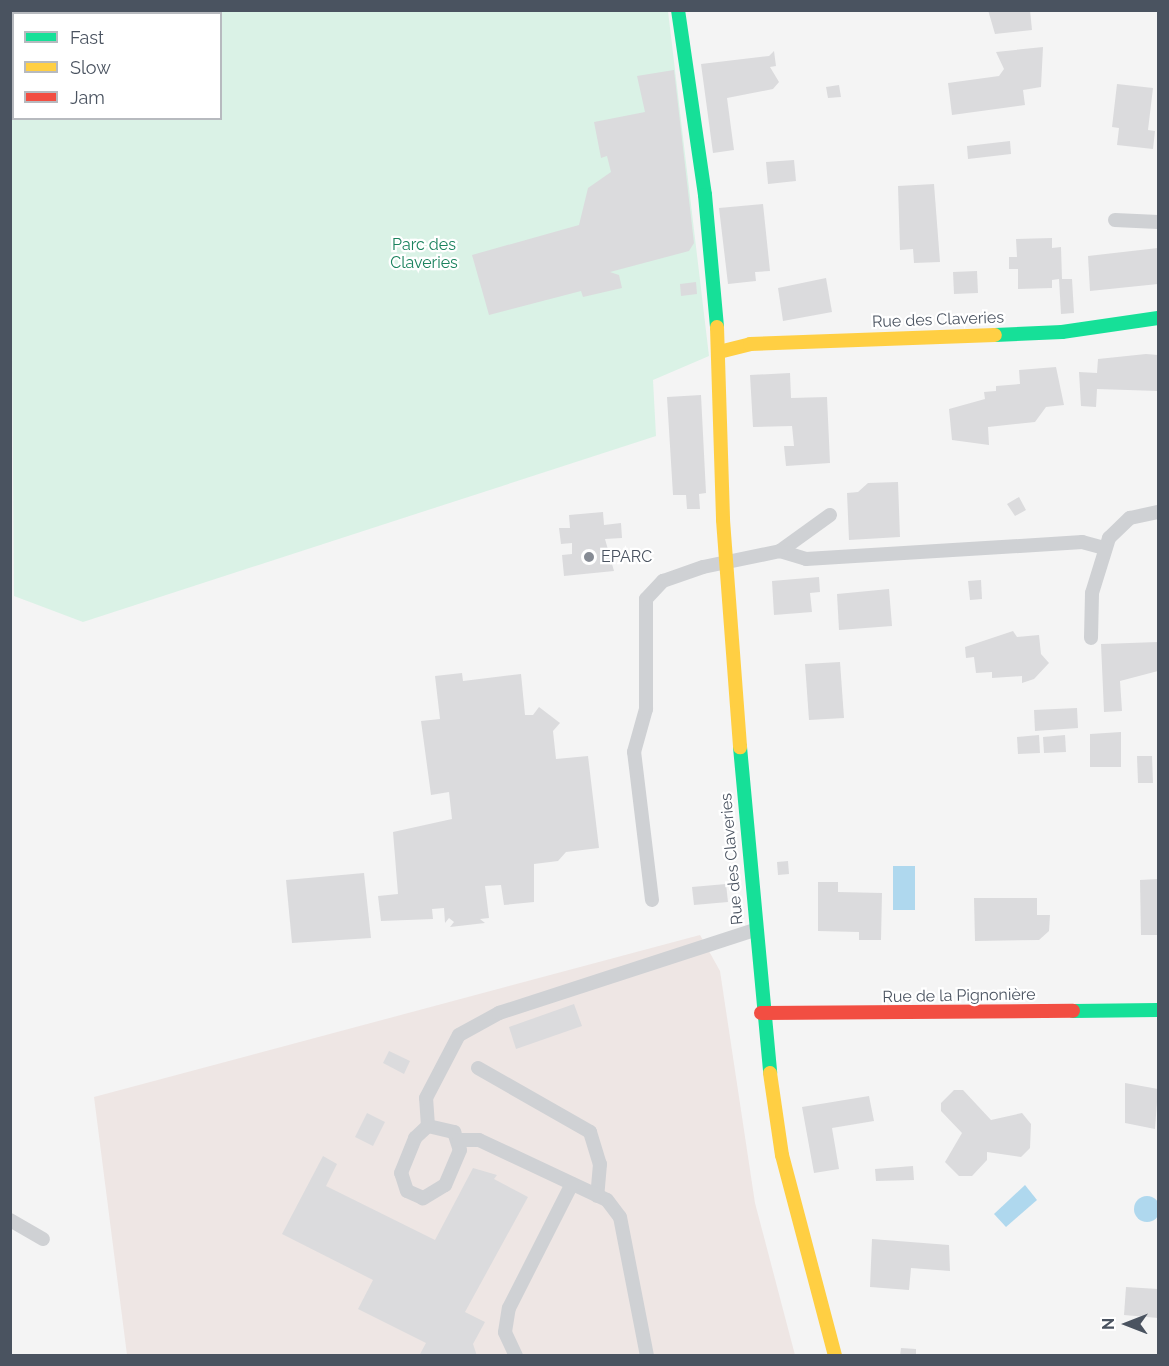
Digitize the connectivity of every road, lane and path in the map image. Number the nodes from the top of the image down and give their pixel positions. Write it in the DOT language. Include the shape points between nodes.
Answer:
graph roads {
  1 [pos="678,10"];
  2 [pos="1115,220"];
  3 [pos="1158,222"];
  4 [pos="1158,318"];
  5 [pos="719,352"];
  6 [pos="1158,512"];
  7 [pos="830,515"];
  8 [pos="1104,548"];
  9 [pos="780,551"];
  10 [pos="726,565"];
  11 [pos="1091,638"];
  12 [pos="652,900"];
  13 [pos="754,930"];
  14 [pos="1158,1010"];
  15 [pos="761,1013"];
  16 [pos="478,1068"];
  17 [pos="428,1126"];
  18 [pos="459,1140"];
  19 [pos="573,1184"];
  20 [pos="597,1196"];
  21 [pos="10,1220"];
  22 [pos="43,1239"];
  23 [pos="516,1356"];
  24 [pos="647,1356"];
  25 [pos="836,1356"];
  1 -- 5 [label="street, Rue des Claveries" via="705,195"];
  2 -- 3 [label="lane"];
  4 -- 5 [label="street, Rue des Claveries" via="1062,332 750,344"];
  5 -- 10 [label="street, Rue des Claveries"];
  6 -- 8 [label="lane" via="1130,518"];
  7 -- 9 [label="lane"];
  8 -- 9 [label="lane" via="1082,543 806,559"];
  8 -- 11 [label="lane" via="1092,593"];
  9 -- 10 [label="lane"];
  10 -- 12 [label="lane" via="663,581 646,599 646,709 634,752"];
  10 -- 13 [label="street, Rue des Claveries"];
  13 -- 15 [label="street, Rue des Claveries"];
  13 -- 17 [label="lane" via="499,1013 459,1035 426,1098"];
  14 -- 15 [label="street, Rue de la Pignonière"];
  15 -- 25 [label="street, Rue des Claveries" via="782,1155"];
  16 -- 20 [label="lane" via="590,1132 600,1164"];
  17 -- 18 [label="lane" via="446,1126"];
  17 -- 18 [label="lane" via="415,1138 401,1173 414,1196 432,1197 445,1185 457,1160"];
  18 -- 19 [label="lane" via="479,1140"];
  19 -- 20 [label="lane"];
  19 -- 23 [label="lane" via="508,1308 505,1332"];
  20 -- 24 [label="lane" via="620,1217"];
  21 -- 22 [label="lane"];
}
